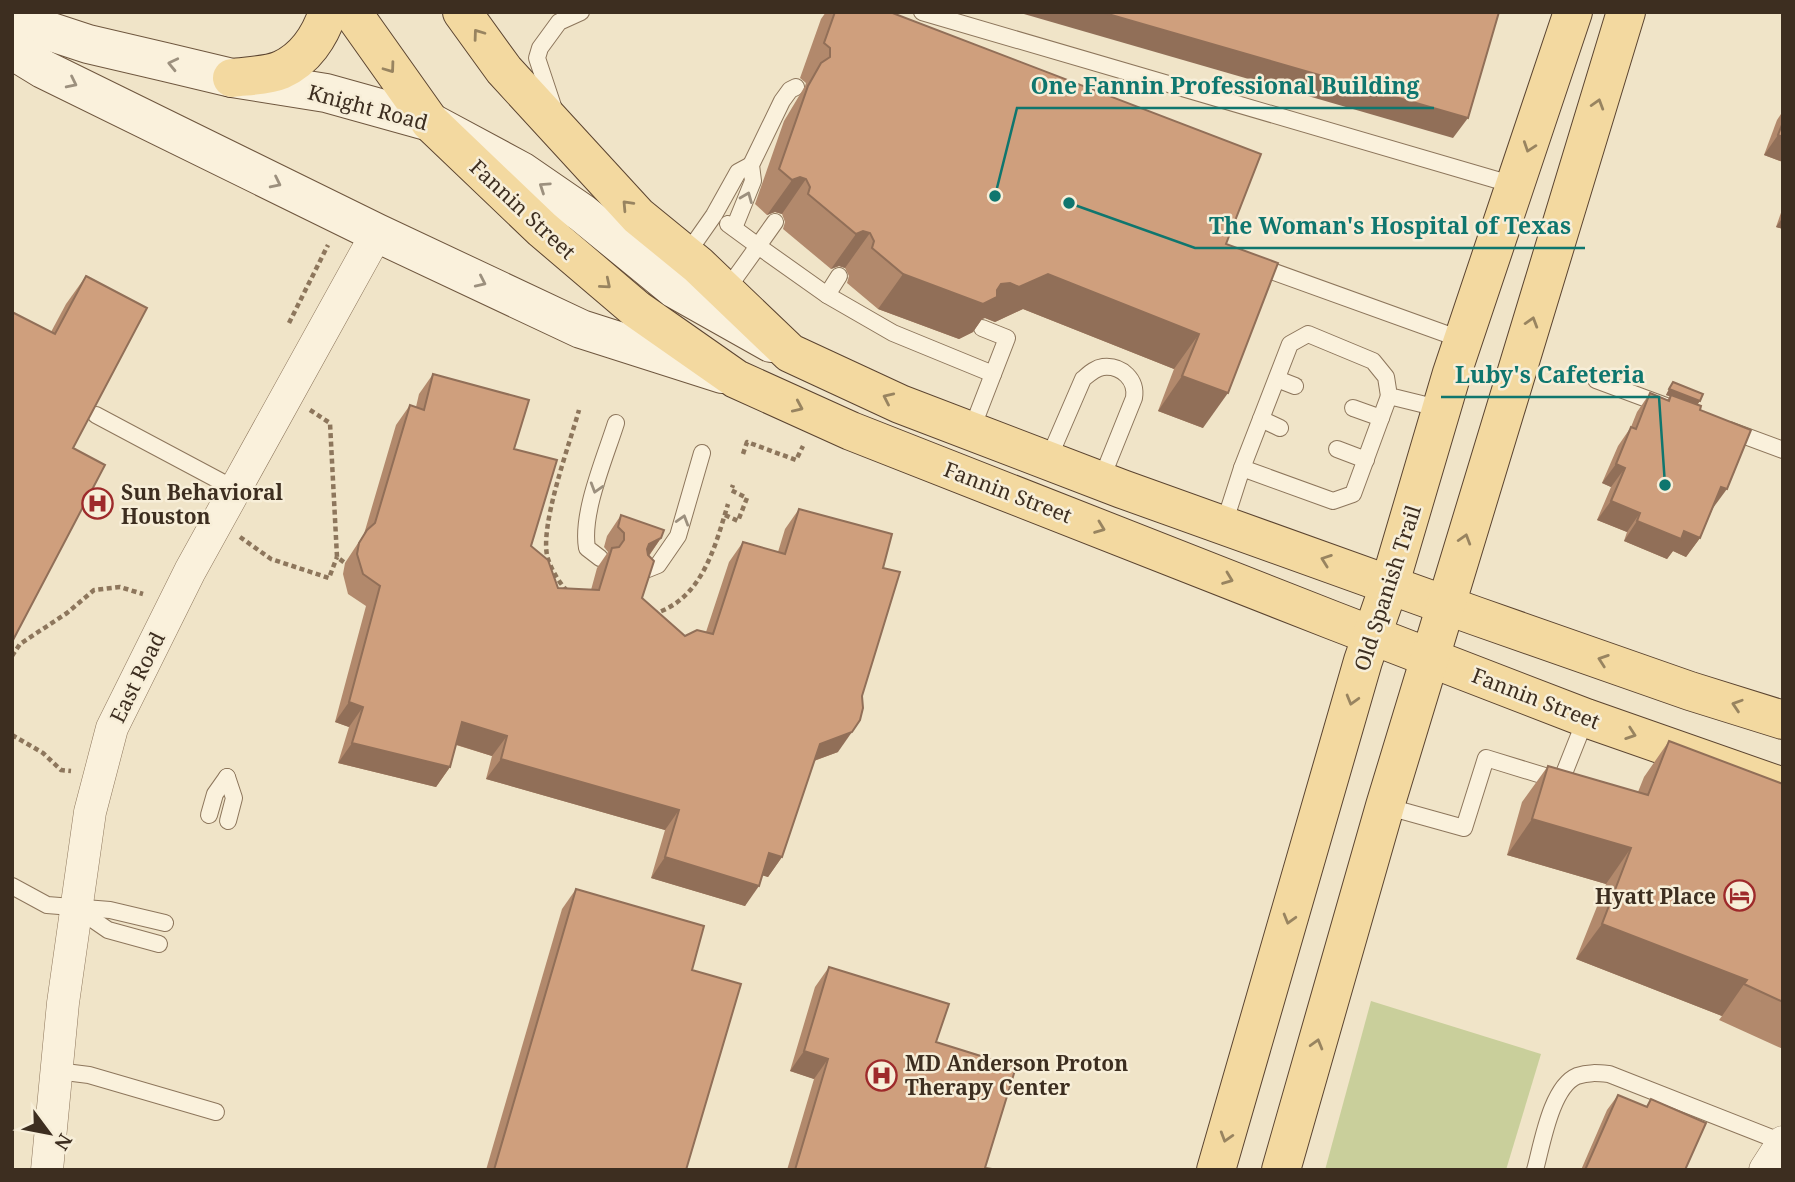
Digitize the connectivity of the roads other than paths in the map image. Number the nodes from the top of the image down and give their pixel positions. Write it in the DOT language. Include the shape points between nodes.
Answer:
graph roads {
  1 [pos="328,12"];
  2 [pos="352,12"];
  3 [pos="462,12"];
  4 [pos="580,12"];
  5 [pos="922,12"];
  6 [pos="12,19"];
  7 [pos="1571,20"];
  8 [pos="1622,26"];
  9 [pos="12,50"];
  10 [pos="232,78"];
  11 [pos="796,87"];
  12 [pos="430,122"];
  13 [pos="563,135"];
  14 [pos="751,165"];
  15 [pos="1516,186"];
  16 [pos="714,215"];
  17 [pos="775,222"];
  18 [pos="734,228"];
  19 [pos="377,233"];
  20 [pos="758,246"];
  21 [pos="686,255"];
  22 [pos="1238,259"];
  23 [pos="839,276"];
  24 [pos="725,292"];
  25 [pos="827,295"];
  26 [pos="982,328"];
  27 [pos="1464,340"];
  28 [pos="790,353"];
  29 [pos="993,374"];
  30 [pos="736,379"];
  31 [pos="1277,379"];
  32 [pos="1596,380"];
  33 [pos="1295,386"];
  34 [pos="1389,396"];
  35 [pos="1353,408"];
  36 [pos="1442,409"];
  37 [pos="1683,412"];
  38 [pos="96,415"];
  39 [pos="1381,418"];
  40 [pos="1261,419"];
  41 [pos="1708,422"];
  42 [pos="616,423"];
  43 [pos="961,427"];
  44 [pos="1280,428"];
  45 [pos="1337,449"];
  46 [pos="1783,450"];
  47 [pos="702,453"];
  48 [pos="1048,460"];
  49 [pos="1366,460"];
  50 [pos="937,464"];
  51 [pos="1242,468"];
  52 [pos="1101,480"];
  53 [pos="235,489"];
  54 [pos="1224,524"];
  55 [pos="600,558"];
  56 [pos="643,571"];
  57 [pos="1390,583"];
  58 [pos="1445,605"];
  59 [pos="1371,634"];
  60 [pos="1430,657"];
  61 [pos="1586,718"];
  62 [pos="1783,720"];
  63 [pos="1783,786"];
  64 [pos="1385,806"];
  65 [pos="209,815"];
  66 [pos="228,821"];
  67 [pos="12,886"];
  68 [pos="76,908"];
  69 [pos="165,923"];
  70 [pos="159,944"];
  71 [pos="57,1070"];
  72 [pos="1239,1093"];
  73 [pos="1298,1110"];
  74 [pos="216,1112"];
  75 [pos="1782,1142"];
  76 [pos="47,1170"];
  77 [pos="1216,1170"];
  78 [pos="1280,1170"];
  79 [pos="1535,1170"];
  80 [pos="1765,1170"];
  1 -- 10 [label="main road" via="321,33 301,57 279,71"];
  2 -- 12 [label="main road, Fannin Street, one-way"];
  13 -- 3 [label="main road, Fannin Street, one-way" via="504,71"];
  4 -- 13 [label="lane" via="559,22 537,58"];
  5 -- 15 [label="lane"];
  10 -- 6 [label="street, Knight Road, one-way" via="88,44"];
  7 -- 8 [label="main road"];
  7 -- 15 [label="main road, Old Spanish Trail, one-way"];
  58 -- 8 [label="main road, one-way"];
  9 -- 19 [label="street, one-way"];
  10 -- 12 [label="street, Knight Road" via="326,93"];
  11 -- 14 [label="lane" via="782,101"];
  28 -- 12 [label="street, Knight Road, one-way" via="675,289 582,213 521,172"];
  12 -- 30 [label="main road, Fannin Street, one-way" via="542,229 625,300"];
  21 -- 13 [label="main road, Fannin Street, one-way" via="638,216"];
  14 -- 16 [label="lane" via="738,172"];
  18 -- 14 [label="lane, one-way" via="754,181"];
  15 -- 27 [label="main road, Old Spanish Trail"];
  16 -- 18 [label="lane"];
  16 -- 21 [label="lane"];
  17 -- 20 [label="lane"];
  18 -- 20 [label="lane"];
  19 -- 30 [label="street, one-way" via="581,329"];
  19 -- 53 [label="street, East Road"];
  20 -- 24 [label="lane"];
  20 -- 25 [label="lane"];
  21 -- 24 [label="main road, Fannin Street"];
  22 -- 27 [label="lane"];
  23 -- 25 [label="lane"];
  24 -- 28 [label="main road, Fannin Street"];
  25 -- 29 [label="lane" via="893,333"];
  26 -- 29 [label="lane" via="1007,338"];
  27 -- 36 [label="main road, Old Spanish Trail"];
  43 -- 28 [label="main road, Fannin Street, one-way"];
  29 -- 43 [label="lane"];
  30 -- 50 [label="main road, Fannin Street, one-way"];
  31 -- 33 [label="lane"];
  31 -- 34 [label="lane" via="1290,344 1308,334 1373,360 1386,377"];
  31 -- 40 [label="lane"];
  32 -- 37 [label="lane"];
  34 -- 36 [label="lane"];
  34 -- 39 [label="lane"];
  35 -- 39 [label="lane"];
  36 -- 57 [label="main road, Old Spanish Trail"];
  38 -- 53 [label="lane"];
  39 -- 49 [label="lane"];
  40 -- 44 [label="lane"];
  40 -- 51 [label="lane"];
  41 -- 46 [label="lane"];
  42 -- 55 [label="lane, one-way" via="584,534 587,548"];
  43 -- 48 [label="main road, Fannin Street"];
  43 -- 50 [label="main road"];
  45 -- 49 [label="lane"];
  56 -- 47 [label="lane, one-way" via="658,565 678,536"];
  48 -- 52 [label="main road, Fannin Street"];
  48 -- 52 [label="lane" via="1083,379 1102,367 1112,368 1132,380 1136,388"];
  49 -- 51 [label="lane" via="1353,494 1333,501"];
  50 -- 59 [label="main road, Fannin Street, one-way"];
  51 -- 54 [label="lane"];
  52 -- 54 [label="main road, Fannin Street"];
  53 -- 68 [label="street, East Road" via="112,728 90,813"];
  57 -- 54 [label="main road, Fannin Street, one-way"];
  57 -- 58 [label="main road, Fannin Street"];
  57 -- 59 [label="main road, Old Spanish Trail"];
  58 -- 60 [label="main road"];
  62 -- 58 [label="main road, Fannin Street, one-way"];
  59 -- 60 [label="main road, Fannin Street"];
  59 -- 72 [label="main road, Old Spanish Trail, one-way"];
  60 -- 61 [label="main road, Fannin Street"];
  60 -- 64 [label="main road"];
  61 -- 63 [label="main road, Fannin Street, one-way"];
  61 -- 64 [label="lane" via="1561,781 1486,758 1464,828"];
  73 -- 64 [label="main road, one-way"];
  65 -- 66 [label="lane" via="215,794 227,777 234,798"];
  67 -- 68 [label="lane" via="47,905"];
  68 -- 69 [label="lane" via="110,909"];
  68 -- 70 [label="lane" via="108,930"];
  68 -- 71 [label="street, East Road"];
  71 -- 74 [label="lane"];
  71 -- 76 [label="street, East Road"];
  72 -- 73 [label="main road"];
  72 -- 77 [label="main road, Old Spanish Trail, one-way"];
  73 -- 78 [label="main road"];
  75 -- 79 [label="lane" via="1609,1074 1591,1072 1574,1077 1563,1087"];
  75 -- 80 [label="street"];
}
